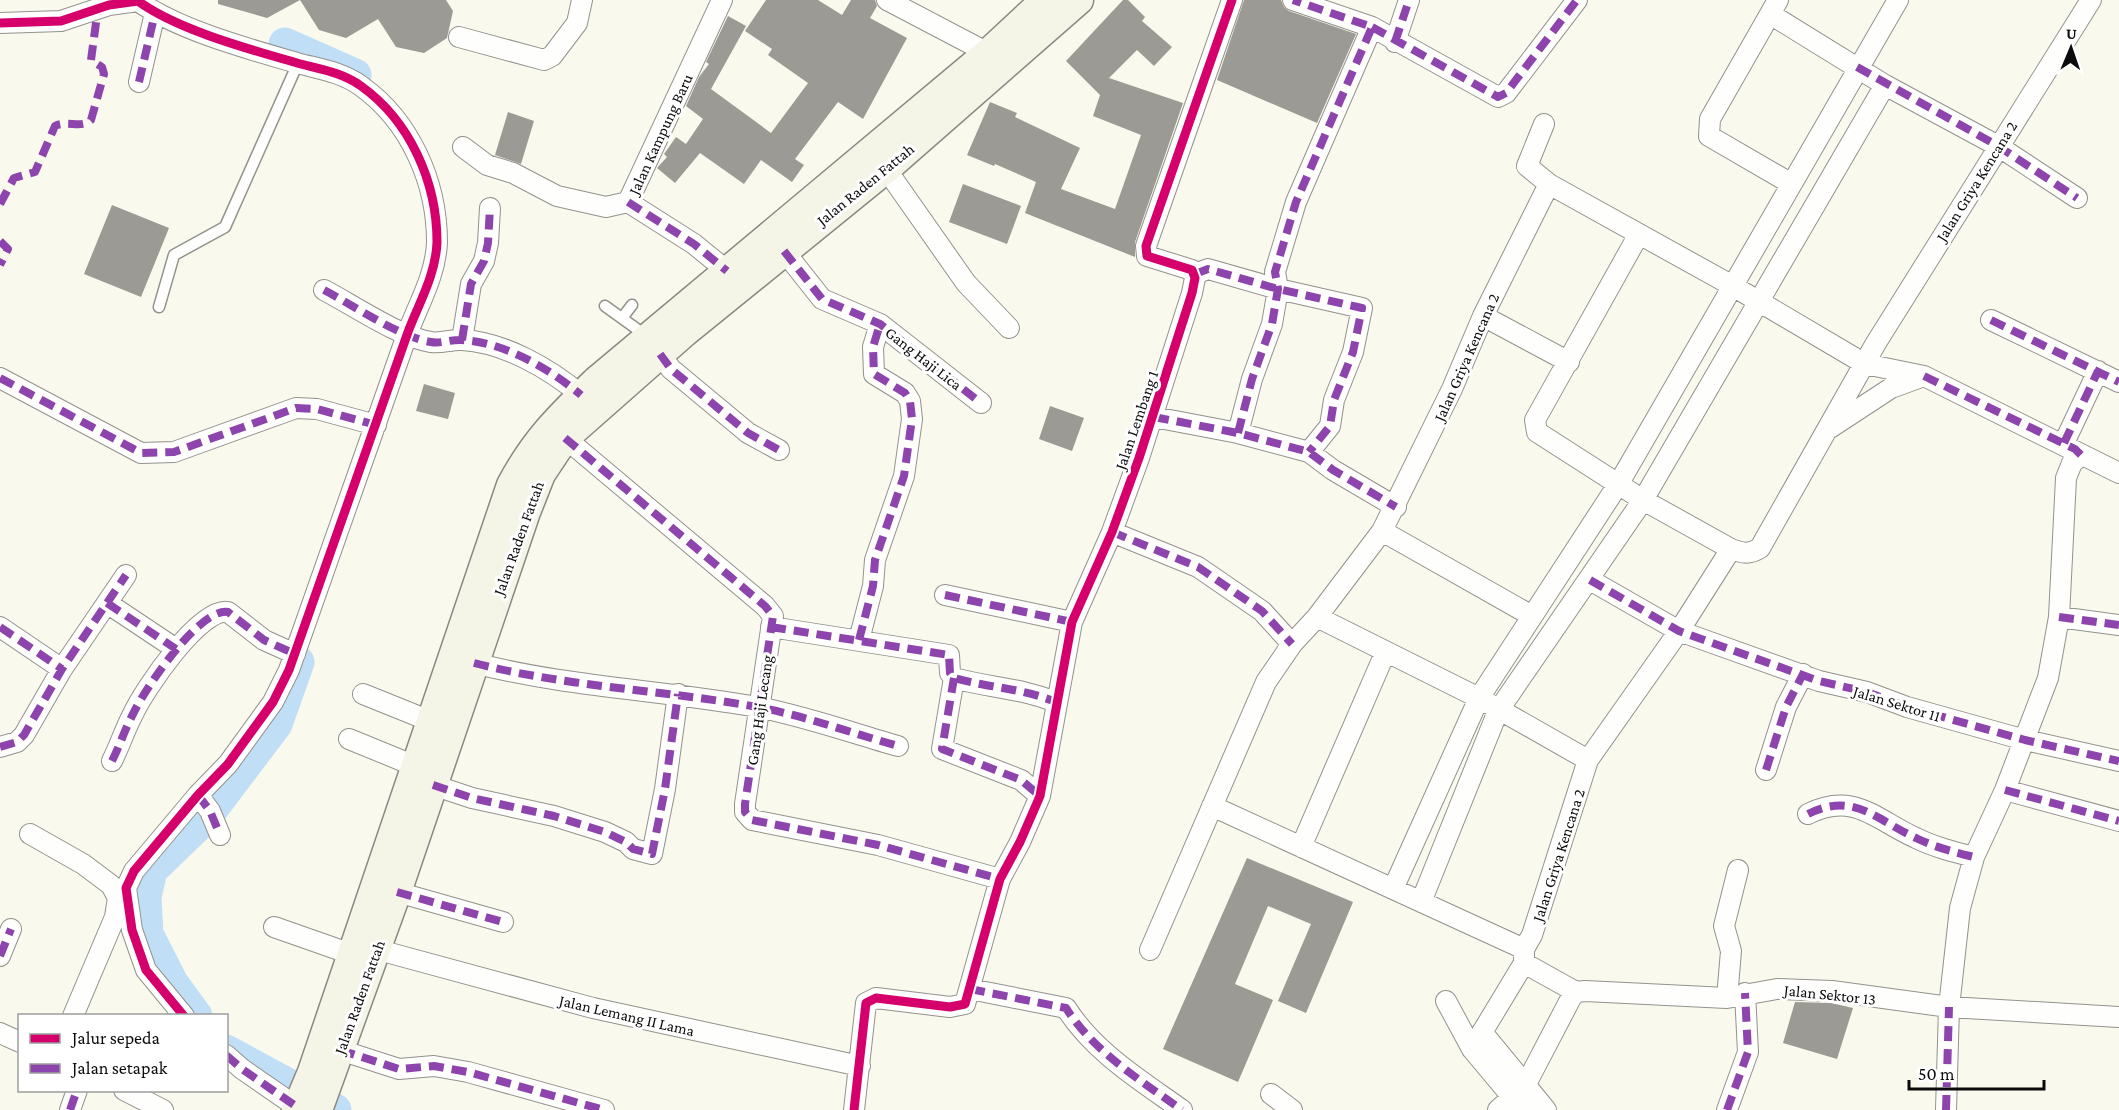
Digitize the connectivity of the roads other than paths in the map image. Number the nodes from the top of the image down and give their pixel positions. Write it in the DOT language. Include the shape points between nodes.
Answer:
graph roads {
  1 [pos="138,0"];
  2 [pos="582,0"];
  3 [pos="722,0"];
  4 [pos="887,0"];
  5 [pos="1045,0"];
  6 [pos="1079,0"];
  7 [pos="1232,0"];
  8 [pos="1293,0"];
  9 [pos="1409,0"];
  10 [pos="1577,0"];
  11 [pos="1898,0"];
  12 [pos="2091,0"];
  13 [pos="1774,7"];
  14 [pos="155,13"];
  15 [pos="0,23"];
  16 [pos="1372,27"];
  17 [pos="459,37"];
  18 [pos="1395,42"];
  19 [pos="988,53"];
  20 [pos="298,63"];
  21 [pos="1857,67"];
  22 [pos="140,82"];
  23 [pos="1885,85"];
  24 [pos="1544,124"];
  25 [pos="1998,146"];
  26 [pos="463,147"];
  27 [pos="886,169"];
  28 [pos="1790,183"];
  29 [pos="1549,184"];
  30 [pos="2077,198"];
  31 [pos="628,202"];
  32 [pos="490,208"];
  33 [pos="1639,234"];
  34 [pos="784,250"];
  35 [pos="727,271"];
  36 [pos="1195,274"];
  37 [pos="1731,285"];
  38 [pos="1278,289"];
  39 [pos="324,290"];
  40 [pos="1760,302"];
  41 [pos="632,305"];
  42 [pos="605,306"];
  43 [pos="159,307"];
  44 [pos="1483,316"];
  45 [pos="622,318"];
  46 [pos="1991,320"];
  47 [pos="880,324"];
  48 [pos="1009,327"];
  49 [pos="418,338"];
  50 [pos="462,340"];
  51 [pos="654,346"];
  52 [pos="1569,362"];
  53 [pos="1865,364"];
  54 [pos="2097,371"];
  55 [pos="1924,376"];
  56 [pos="0,378"];
  57 [pos="2119,382"];
  58 [pos="581,396"];
  59 [pos="981,403"];
  60 [pos="1154,417"];
  61 [pos="375,424"];
  62 [pos="1827,430"];
  63 [pos="1238,433"];
  64 [pos="565,438"];
  65 [pos="2064,443"];
  66 [pos="779,450"];
  67 [pos="1309,452"];
  68 [pos="2080,455"];
  69 [pos="2119,473"];
  70 [pos="1618,483"];
  71 [pos="1643,500"];
  72 [pos="1396,507"];
  73 [pos="1382,531"];
  74 [pos="1112,532"];
  75 [pos="1731,549"];
  76 [pos="126,575"];
  77 [pos="1590,580"];
  78 [pos="945,595"];
  79 [pos="107,603"];
  80 [pos="1532,616"];
  81 [pos="2059,616"];
  82 [pos="1317,617"];
  83 [pos="1072,622"];
  84 [pos="2119,626"];
  85 [pos="0,627"];
  86 [pos="771,627"];
  87 [pos="1679,631"];
  88 [pos="859,640"];
  89 [pos="1292,644"];
  90 [pos="176,649"];
  91 [pos="1385,653"];
  92 [pos="295,654"];
  93 [pos="474,663"];
  94 [pos="62,669"];
  95 [pos="1803,674"];
  96 [pos="954,678"];
  97 [pos="363,694"];
  98 [pos="678,694"];
  99 [pos="1479,698"];
  100 [pos="1056,702"];
  101 [pos="760,708"];
  102 [pos="1498,711"];
  103 [pos="430,721"];
  104 [pos="349,739"];
  105 [pos="2025,740"];
  106 [pos="898,746"];
  107 [pos="0,747"];
  108 [pos="1588,760"];
  109 [pos="112,761"];
  110 [pos="2119,761"];
  111 [pos="1766,770"];
  112 [pos="424,776"];
  113 [pos="2005,790"];
  114 [pos="1040,796"];
  115 [pos="203,801"];
  116 [pos="1212,806"];
  117 [pos="1808,814"];
  118 [pos="2119,821"];
  119 [pos="30,834"];
  120 [pos="220,835"];
  121 [pos="1301,847"];
  122 [pos="1974,857"];
  123 [pos="1738,870"];
  124 [pos="1000,879"];
  125 [pos="1393,889"];
  126 [pos="397,892"];
  127 [pos="1421,902"];
  128 [pos="503,922"];
  129 [pos="274,927"];
  130 [pos="11,929"];
  131 [pos="361,949"];
  132 [pos="1150,950"];
  133 [pos="0,956"];
  134 [pos="1524,956"];
  135 [pos="970,989"];
  136 [pos="1576,992"];
  137 [pos="1736,996"];
  138 [pos="1446,1001"];
  139 [pos="1949,1007"];
  140 [pos="75,1014"];
  141 [pos="182,1014"];
  142 [pos="2119,1017"];
  143 [pos="0,1033"];
  144 [pos="1477,1040"];
  145 [pos="18,1041"];
  146 [pos="340,1050"];
  147 [pos="228,1057"];
  148 [pos="860,1066"];
  149 [pos="321,1075"];
  150 [pos="76,1092"];
  151 [pos="128,1092"];
  152 [pos="1271,1094"];
  153 [pos="1520,1097"];
  154 [pos="306,1107"];
  155 [pos="70,1110"];
  156 [pos="163,1110"];
  157 [pos="604,1110"];
  158 [pos="854,1110"];
  159 [pos="1182,1110"];
  160 [pos="1292,1110"];
  161 [pos="1497,1110"];
  162 [pos="1546,1110"];
  163 [pos="1727,1110"];
  164 [pos="1946,1110"];
  1 -- 14 [label="street"];
  1 -- 15 [label="street" via="109,4 61,21"];
  2 -- 17 [label="street" via="577,23 552,56 544,60"];
  3 -- 31 [label="street, Jalan Kampung Baru"];
  4 -- 19 [label="street"];
  5 -- 19 [label="main road, Jalan Raden Fattah"];
  6 -- 27 [label="main road, Jalan Raden Fattah"];
  7 -- 36 [label="street" via="1145,252 1154,260"];
  8 -- 16 [label="street"];
  9 -- 18 [label="street"];
  10 -- 18 [label="street" via="1498,97"];
  11 -- 21 [label="street"];
  12 -- 25 [label="street, Jalan Griya Kencana 2"];
  13 -- 21 [label="street"];
  13 -- 28 [label="street" via="1708,129 1709,136"];
  14 -- 20 [label="street"];
  14 -- 22 [label="street"];
  16 -- 18 [label="street"];
  16 -- 38 [label="street" via="1296,202 1275,272"];
  19 -- 35 [label="main road, Jalan Raden Fattah"];
  20 -- 43 [label="lane" via="225,227 174,255"];
  20 -- 49 [label="street" via="331,71 359,85 394,114 426,173 435,205 437,245"];
  21 -- 23 [label="street"];
  21 -- 28 [label="street"];
  23 -- 25 [label="street"];
  23 -- 40 [label="street"];
  24 -- 29 [label="street" via="1527,166"];
  25 -- 30 [label="street"];
  25 -- 53 [label="street, Jalan Griya Kencana 2"];
  26 -- 31 [label="street, Jalan Kampung Baru" via="487,165 513,173 557,196 606,207"];
  27 -- 34 [label="main road, Jalan Raden Fattah"];
  27 -- 48 [label="street" via="966,283"];
  28 -- 37 [label="street"];
  29 -- 33 [label="street"];
  29 -- 44 [label="street, Jalan Griya Kencana 2"];
  31 -- 35 [label="street" via="694,244"];
  32 -- 50 [label="street" via="488,243 484,261 471,284"];
  33 -- 37 [label="street"];
  33 -- 52 [label="street"];
  34 -- 47 [label="street, Gang Haji Lica" via="822,299"];
  34 -- 51 [label="main road, Jalan Raden Fattah"];
  35 -- 51 [label="main road, Jalan Raden Fattah"];
  36 -- 38 [label="street" via="1208,269"];
  36 -- 60 [label="street, Jalan Lembang 1"];
  37 -- 40 [label="street"];
  37 -- 70 [label="street"];
  38 -- 63 [label="street" via="1272,324"];
  38 -- 67 [label="street" via="1362,308 1330,426"];
  39 -- 49 [label="street"];
  40 -- 53 [label="street"];
  40 -- 71 [label="street"];
  41 -- 45 [label="lane"];
  42 -- 45 [label="lane"];
  44 -- 52 [label="street"];
  44 -- 72 [label="street, Jalan Griya Kencana 2"];
  45 -- 51 [label="lane"];
  46 -- 54 [label="street"];
  47 -- 59 [label="street, Gang Haji Lica"];
  47 -- 88 [label="street" via="873,347 874,374 905,393 912,419 904,476 874,560 873,586"];
  49 -- 50 [label="street"];
  49 -- 61 [label="street"];
  50 -- 58 [label="street" via="487,343 517,356 550,373"];
  51 -- 58 [label="main road, Jalan Raden Fattah"];
  51 -- 64 [label="main road, Jalan Raden Fattah"];
  51 -- 66 [label="street" via="671,369 748,433"];
  52 -- 70 [label="street" via="1535,420 1537,432"];
  53 -- 55 [label="street"];
  53 -- 62 [label="street, Jalan Griya Kencana 2"];
  54 -- 57 [label="street"];
  54 -- 65 [label="street"];
  55 -- 62 [label="street, Jalan Griya Kencana 2" via="1892,388"];
  55 -- 65 [label="street"];
  56 -- 61 [label="street" via="141,453 174,452 296,408 317,409"];
  58 -- 103 [label="main road, Jalan Raden Fattah" via="545,431 511,485"];
  60 -- 63 [label="street"];
  60 -- 74 [label="street, Jalan Lembang 1"];
  61 -- 92 [label="street"];
  62 -- 75 [label="street, Jalan Griya Kencana 2" via="1760,548 1748,553"];
  63 -- 67 [label="street"];
  64 -- 86 [label="street" via="765,606 773,616"];
  64 -- 93 [label="main road, Jalan Raden Fattah" via="541,474"];
  65 -- 68 [label="street"];
  67 -- 72 [label="street"];
  68 -- 69 [label="street"];
  68 -- 81 [label="street" via="2066,478"];
  70 -- 71 [label="street"];
  70 -- 80 [label="street"];
  71 -- 75 [label="street"];
  71 -- 77 [label="street"];
  72 -- 73 [label="street, Jalan Griya Kencana 2"];
  73 -- 80 [label="street"];
  73 -- 82 [label="street, Jalan Griya Kencana 2"];
  74 -- 83 [label="street, Jalan Lembang 1"];
  74 -- 89 [label="street" via="1198,567 1262,611"];
  75 -- 87 [label="street, Jalan Griya Kencana 2"];
  76 -- 79 [label="street"];
  77 -- 87 [label="street"];
  77 -- 102 [label="street"];
  78 -- 83 [label="street"];
  79 -- 90 [label="street"];
  79 -- 94 [label="street"];
  80 -- 99 [label="street"];
  81 -- 84 [label="street"];
  81 -- 105 [label="street" via="2048,678"];
  82 -- 89 [label="street, Jalan Griya Kencana 2"];
  82 -- 91 [label="street"];
  83 -- 100 [label="street, Jalan Lembang 1"];
  85 -- 94 [label="street"];
  86 -- 88 [label="street"];
  86 -- 101 [label="street, Gang Haji Lecang"];
  87 -- 95 [label="street, Jalan Sektor 11"];
  87 -- 108 [label="street, Jalan Griya Kencana 2"];
  88 -- 96 [label="street" via="949,655"];
  89 -- 116 [label="street, Jalan Griya Kencana 2" via="1266,682"];
  90 -- 92 [label="street" via="206,620 223,611 264,640"];
  90 -- 109 [label="street" via="133,713"];
  91 -- 99 [label="street"];
  91 -- 121 [label="street"];
  92 -- 115 [label="street" via="273,702"];
  93 -- 98 [label="street" via="595,686"];
  93 -- 112 [label="main road, Jalan Raden Fattah"];
  94 -- 107 [label="street" via="24,735 17,742"];
  95 -- 105 [label="street, Jalan Sektor 11"];
  95 -- 111 [label="street" via="1786,707"];
  96 -- 100 [label="street" via="1014,688"];
  96 -- 114 [label="street" via="942,749 1021,780"];
  97 -- 103 [label="street"];
  98 -- 101 [label="street"];
  98 -- 112 [label="street" via="652,854 633,849 605,832 472,798"];
  99 -- 102 [label="street"];
  99 -- 125 [label="street"];
  100 -- 114 [label="street, Jalan Lembang 1"];
  101 -- 106 [label="street"];
  101 -- 124 [label="street, Gang Haji Lecang" via="745,804 745,812 752,820 878,845"];
  102 -- 108 [label="street"];
  102 -- 127 [label="street"];
  103 -- 112 [label="main road, Jalan Raden Fattah"];
  104 -- 112 [label="street"];
  105 -- 110 [label="street, Jalan Sektor 11"];
  105 -- 113 [label="street"];
  108 -- 134 [label="street, Jalan Griya Kencana 2"];
  112 -- 126 [label="main road, Jalan Raden Fattah"];
  112 -- 131 [label="main road, Jalan Raden Fattah"];
  113 -- 118 [label="street"];
  113 -- 122 [label="street"];
  114 -- 124 [label="street, Jalan Lembang 1"];
  115 -- 120 [label="street"];
  115 -- 141 [label="street" via="134,871 126,888 132,930 146,970"];
  116 -- 121 [label="street"];
  116 -- 132 [label="street, Jalan Griya Kencana 2"];
  117 -- 122 [label="street" via="1833,804 1856,807 1917,839"];
  119 -- 140 [label="street" via="111,885 118,898"];
  121 -- 125 [label="street"];
  122 -- 139 [label="street" via="1960,908"];
  123 -- 137 [label="street" via="1724,926"];
  124 -- 135 [label="street, Jalan Lembang 1"];
  125 -- 127 [label="street"];
  126 -- 128 [label="street"];
  126 -- 131 [label="main road, Jalan Raden Fattah"];
  127 -- 134 [label="street"];
  129 -- 131 [label="street, Jalan Lemang II Lama"];
  130 -- 133 [label="street"];
  131 -- 146 [label="main road, Jalan Raden Fattah"];
  131 -- 148 [label="street, Jalan Lemang II Lama" via="593,1008"];
  131 -- 149 [label="main road, Jalan Raden Fattah"];
  134 -- 136 [label="street"];
  134 -- 144 [label="street, Jalan Griya Kencana 2"];
  135 -- 148 [label="street" via="967,1001 960,1006 869,1000"];
  135 -- 159 [label="street" via="1066,1008 1080,1030 1112,1059"];
  136 -- 137 [label="street, Jalan Sektor 13"];
  136 -- 153 [label="street"];
  137 -- 139 [label="street, Jalan Sektor 13" via="1777,989 1832,991"];
  137 -- 163 [label="street" via="1748,1052"];
  138 -- 144 [label="street"];
  139 -- 142 [label="street, Jalan Sektor 13"];
  139 -- 164 [label="street"];
  143 -- 145 [label="street"];
  144 -- 153 [label="street"];
  146 -- 149 [label="main road, Jalan Raden Fattah"];
  146 -- 157 [label="street" via="399,1069 434,1066 468,1072"];
  147 -- 154 [label="street"];
  148 -- 158 [label="street"];
  149 -- 154 [label="main road, Jalan Raden Fattah"];
  150 -- 155 [label="street"];
  151 -- 156 [label="street"];
  152 -- 160 [label="street"];
  153 -- 161 [label="street"];
  153 -- 162 [label="street"];
}
